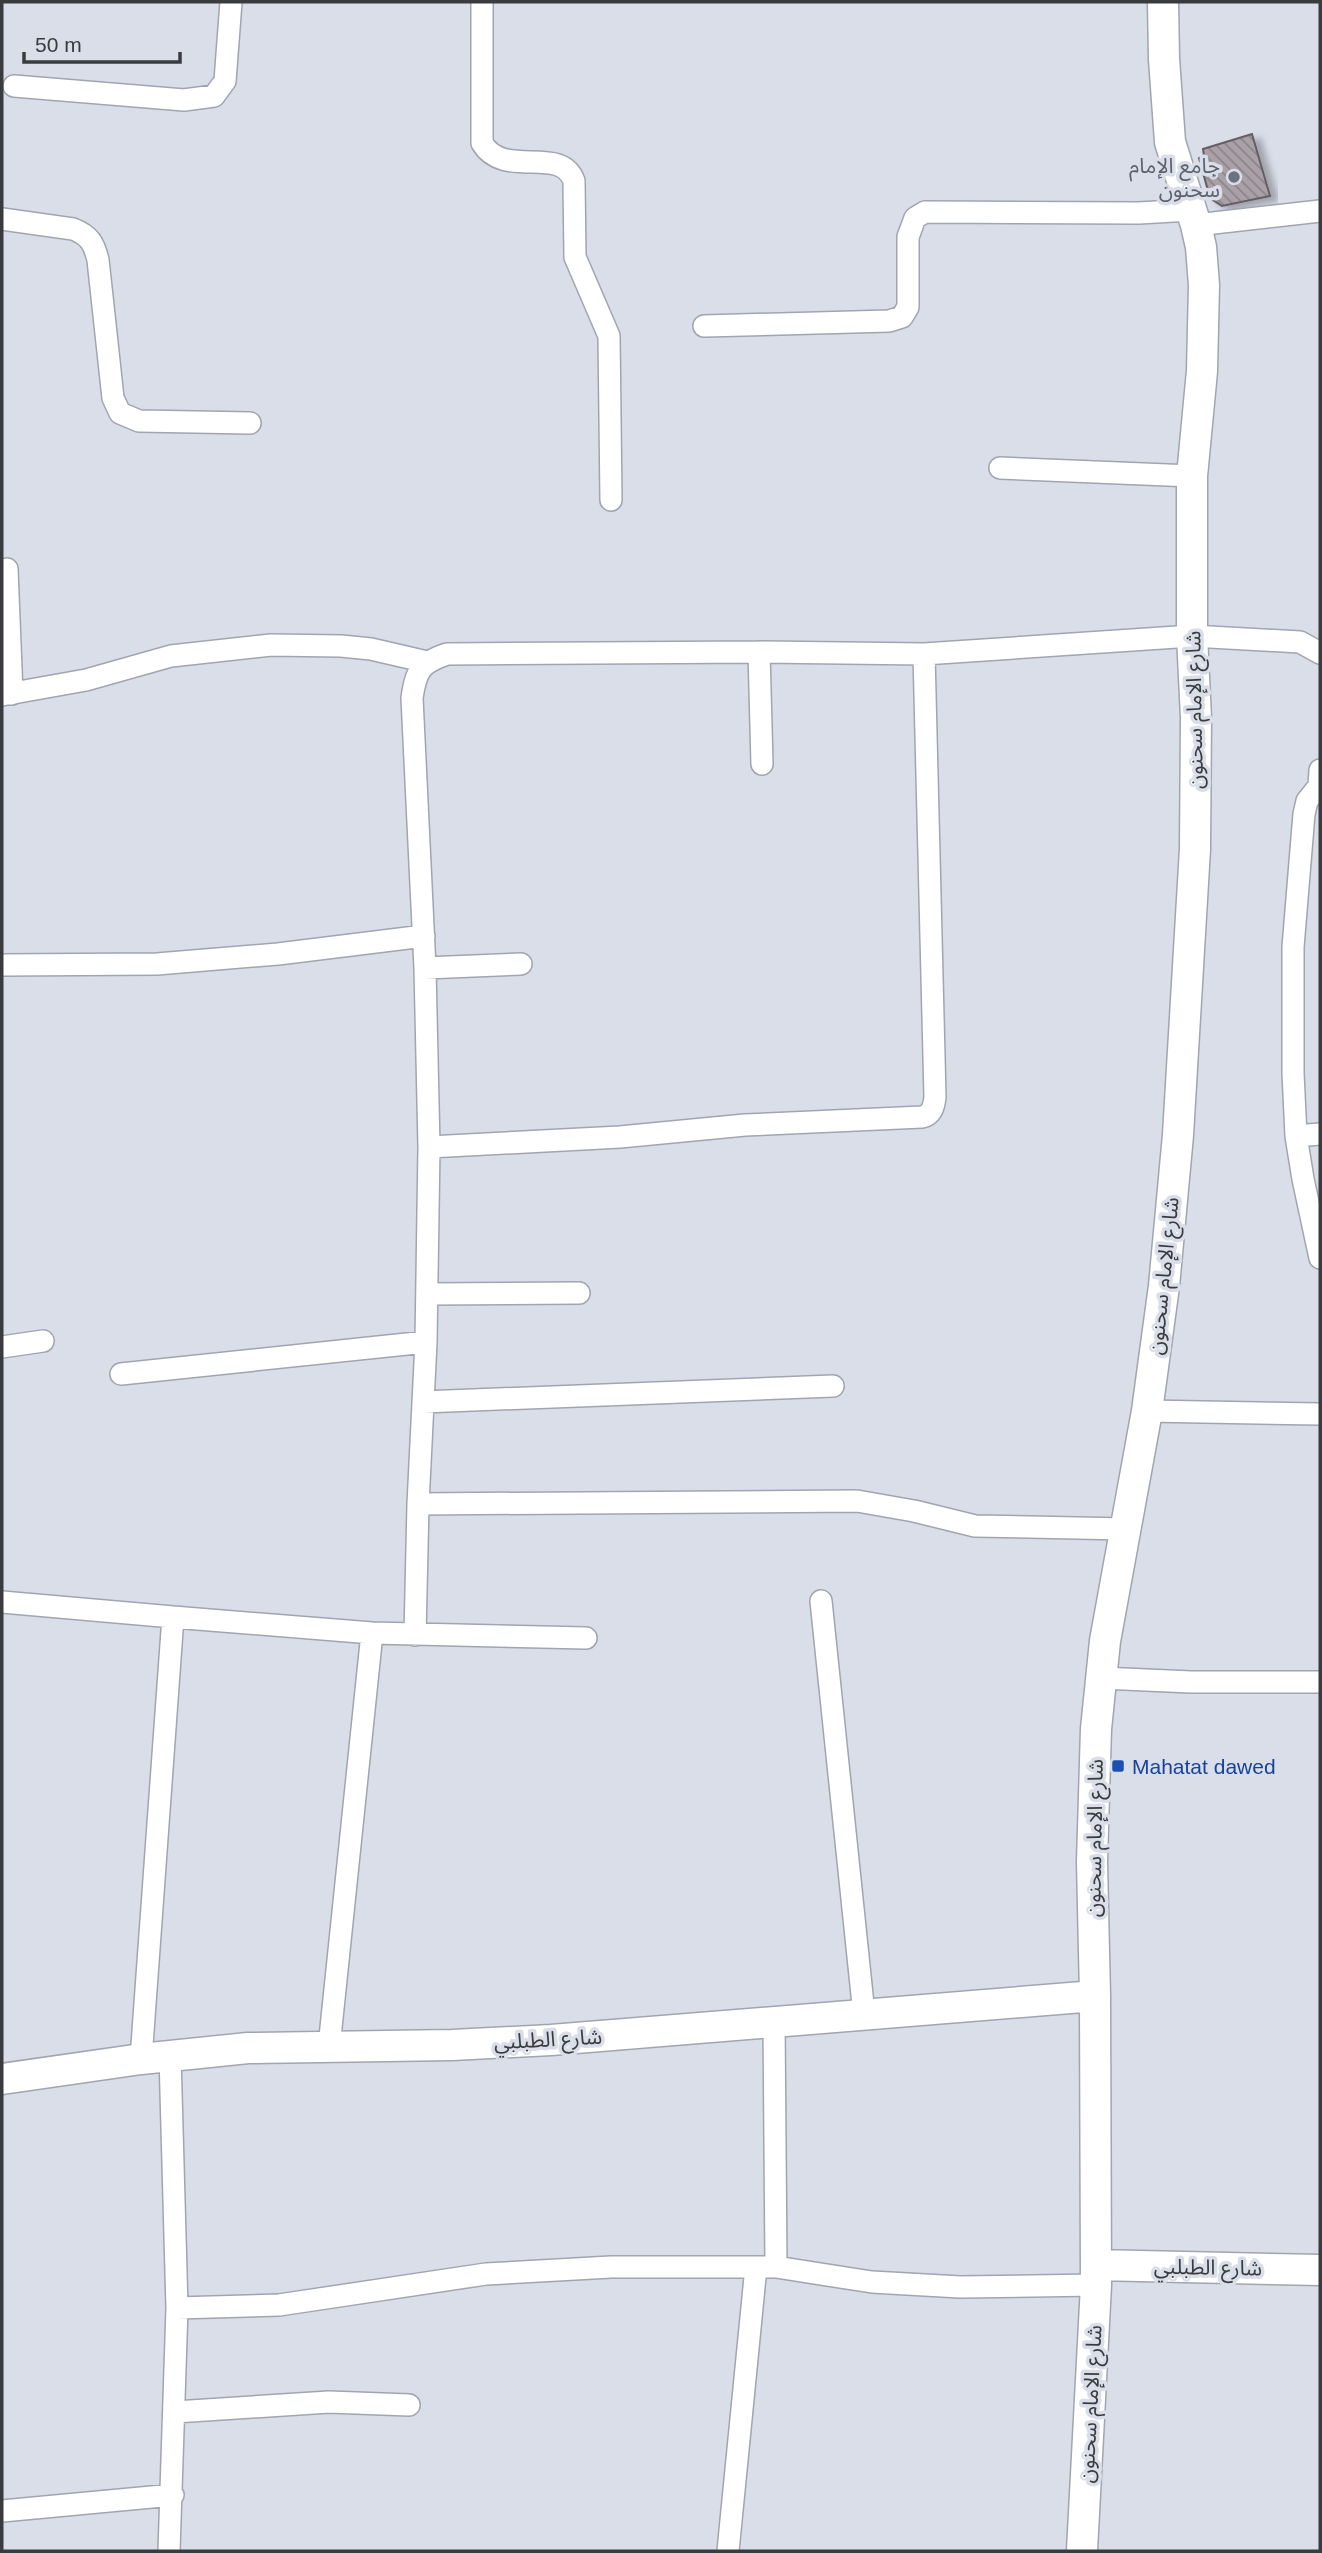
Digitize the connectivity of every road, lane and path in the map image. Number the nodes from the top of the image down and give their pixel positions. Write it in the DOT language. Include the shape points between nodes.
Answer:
graph roads {
  1 [pos="231,2"];
  2 [pos="482,2"];
  3 [pos="1163,2"];
  4 [pos="14,86"];
  5 [pos="1320,211"];
  6 [pos="1194,217"];
  7 [pos="2,219"];
  8 [pos="704,326"];
  9 [pos="250,424"];
  10 [pos="1000,468"];
  11 [pos="1192,476"];
  12 [pos="611,500"];
  13 [pos="7,569"];
  14 [pos="1192,636"];
  15 [pos="759,652"];
  16 [pos="924,653"];
  17 [pos="1320,653"];
  18 [pos="428,662"];
  19 [pos="7,694"];
  20 [pos="762,764"];
  21 [pos="1320,781"];
  22 [pos="424,936"];
  23 [pos="521,964"];
  24 [pos="2,965"];
  25 [pos="425,968"];
  26 [pos="1320,1133"];
  27 [pos="1296,1136"];
  28 [pos="429,1147"];
  29 [pos="1320,1258"];
  30 [pos="579,1293"];
  31 [pos="427,1294"];
  32 [pos="43,1341"];
  33 [pos="426,1342"];
  34 [pos="2,1347"];
  35 [pos="121,1374"];
  36 [pos="833,1385"];
  37 [pos="423,1402"];
  38 [pos="1147,1411"];
  39 [pos="1320,1414"];
  40 [pos="418,1504"];
  41 [pos="1126,1530"];
  42 [pos="821,1601"];
  43 [pos="2,1602"];
  44 [pos="173,1617"];
  45 [pos="372,1633"];
  46 [pos="415,1635"];
  47 [pos="586,1638"];
  48 [pos="1101,1678"];
  49 [pos="1320,1682"];
  50 [pos="1095,1996"];
  51 [pos="864,2014"];
  52 [pos="774,2021"];
  53 [pos="329,2047"];
  54 [pos="155,2057"];
  55 [pos="2,2079"];
  56 [pos="766,2267"];
  57 [pos="1320,2270"];
  58 [pos="1096,2275"];
  59 [pos="177,2308"];
  60 [pos="409,2405"];
  61 [pos="175,2412"];
  62 [pos="173,2494"];
  63 [pos="2,2511"];
  64 [pos="169,2551"];
  65 [pos="728,2551"];
  66 [pos="1082,2551"];
  1 -- 4 [label="street" via="225,81 214,96 184,100"];
  2 -- 12 [label="street" via="482,143 487,152 506,162 557,164 569,170 574,181 575,257 604,321 611,349"];
  3 -- 6 [label="street, شارع الإمام سحنون" via="1170,142"];
  5 -- 6 [label="street"];
  6 -- 8 [label="street" via="925,212 910,228 908,307 902,317"];
  6 -- 11 [label="street, شارع الإمام سحنون" via="1204,299"];
  7 -- 9 [label="street" via="73,229 90,239 98,260 113,398 120,413 139,421"];
  10 -- 11 [label="street"];
  11 -- 14 [label="street, شارع الإمام سحنون"];
  13 -- 19 [label="street"];
  14 -- 16 [label="street"];
  14 -- 17 [label="street" via="1300,642"];
  14 -- 38 [label="street, شارع الإمام سحنون" via="1195,849 1178,1135"];
  15 -- 16 [label="street"];
  15 -- 18 [label="street" via="447,654"];
  15 -- 20 [label="street"];
  16 -- 28 [label="street" via="935,1097 928,1115"];
  18 -- 19 [label="street" via="361,648 271,645 171,656 86,680"];
  18 -- 22 [label="street" via="418,671 412,698"];
  21 -- 27 [label="street" via="1305,808 1293,947"];
  22 -- 24 [label="street" via="157,964"];
  22 -- 25 [label="street"];
  23 -- 25 [label="street"];
  25 -- 28 [label="street"];
  26 -- 27 [label="street"];
  27 -- 29 [label="street"];
  28 -- 31 [label="street"];
  30 -- 31 [label="street"];
  31 -- 33 [label="street"];
  32 -- 34 [label="street"];
  33 -- 35 [label="street"];
  33 -- 37 [label="street"];
  36 -- 37 [label="street"];
  37 -- 40 [label="street"];
  38 -- 39 [label="street"];
  38 -- 41 [label="street, شارع الإمام سحنون"];
  40 -- 41 [label="street" via="857,1501 975,1526"];
  40 -- 46 [label="street"];
  41 -- 48 [label="street, شارع الإمام سحنون"];
  42 -- 51 [label="street"];
  43 -- 44 [label="street"];
  44 -- 45 [label="street"];
  44 -- 54 [label="street"];
  45 -- 46 [label="street"];
  45 -- 53 [label="street"];
  46 -- 47 [label="street"];
  48 -- 49 [label="street"];
  48 -- 50 [label="street, شارع الإمام سحنون" via="1092,1849"];
  50 -- 51 [label="street, شارع الطبلبي"];
  50 -- 58 [label="street, شارع الإمام سحنون"];
  51 -- 52 [label="street, شارع الطبلبي"];
  52 -- 53 [label="street, شارع الطبلبي" via="551,2040"];
  52 -- 56 [label="street"];
  53 -- 54 [label="street, شارع الطبلبي" via="248,2048"];
  54 -- 55 [label="street, شارع الطبلبي"];
  54 -- 59 [label="street"];
  56 -- 58 [label="street" via="914,2286 960,2287"];
  56 -- 59 [label="street" via="508,2272 279,2305"];
  56 -- 65 [label="street"];
  57 -- 58 [label="street, شارع الطبلبي"];
  58 -- 66 [label="street, شارع الإمام سحنون"];
  59 -- 61 [label="street"];
  60 -- 61 [label="street" via="329,2402"];
  61 -- 62 [label="street"];
  62 -- 63 [label="street"];
  62 -- 64 [label="street"];
}
